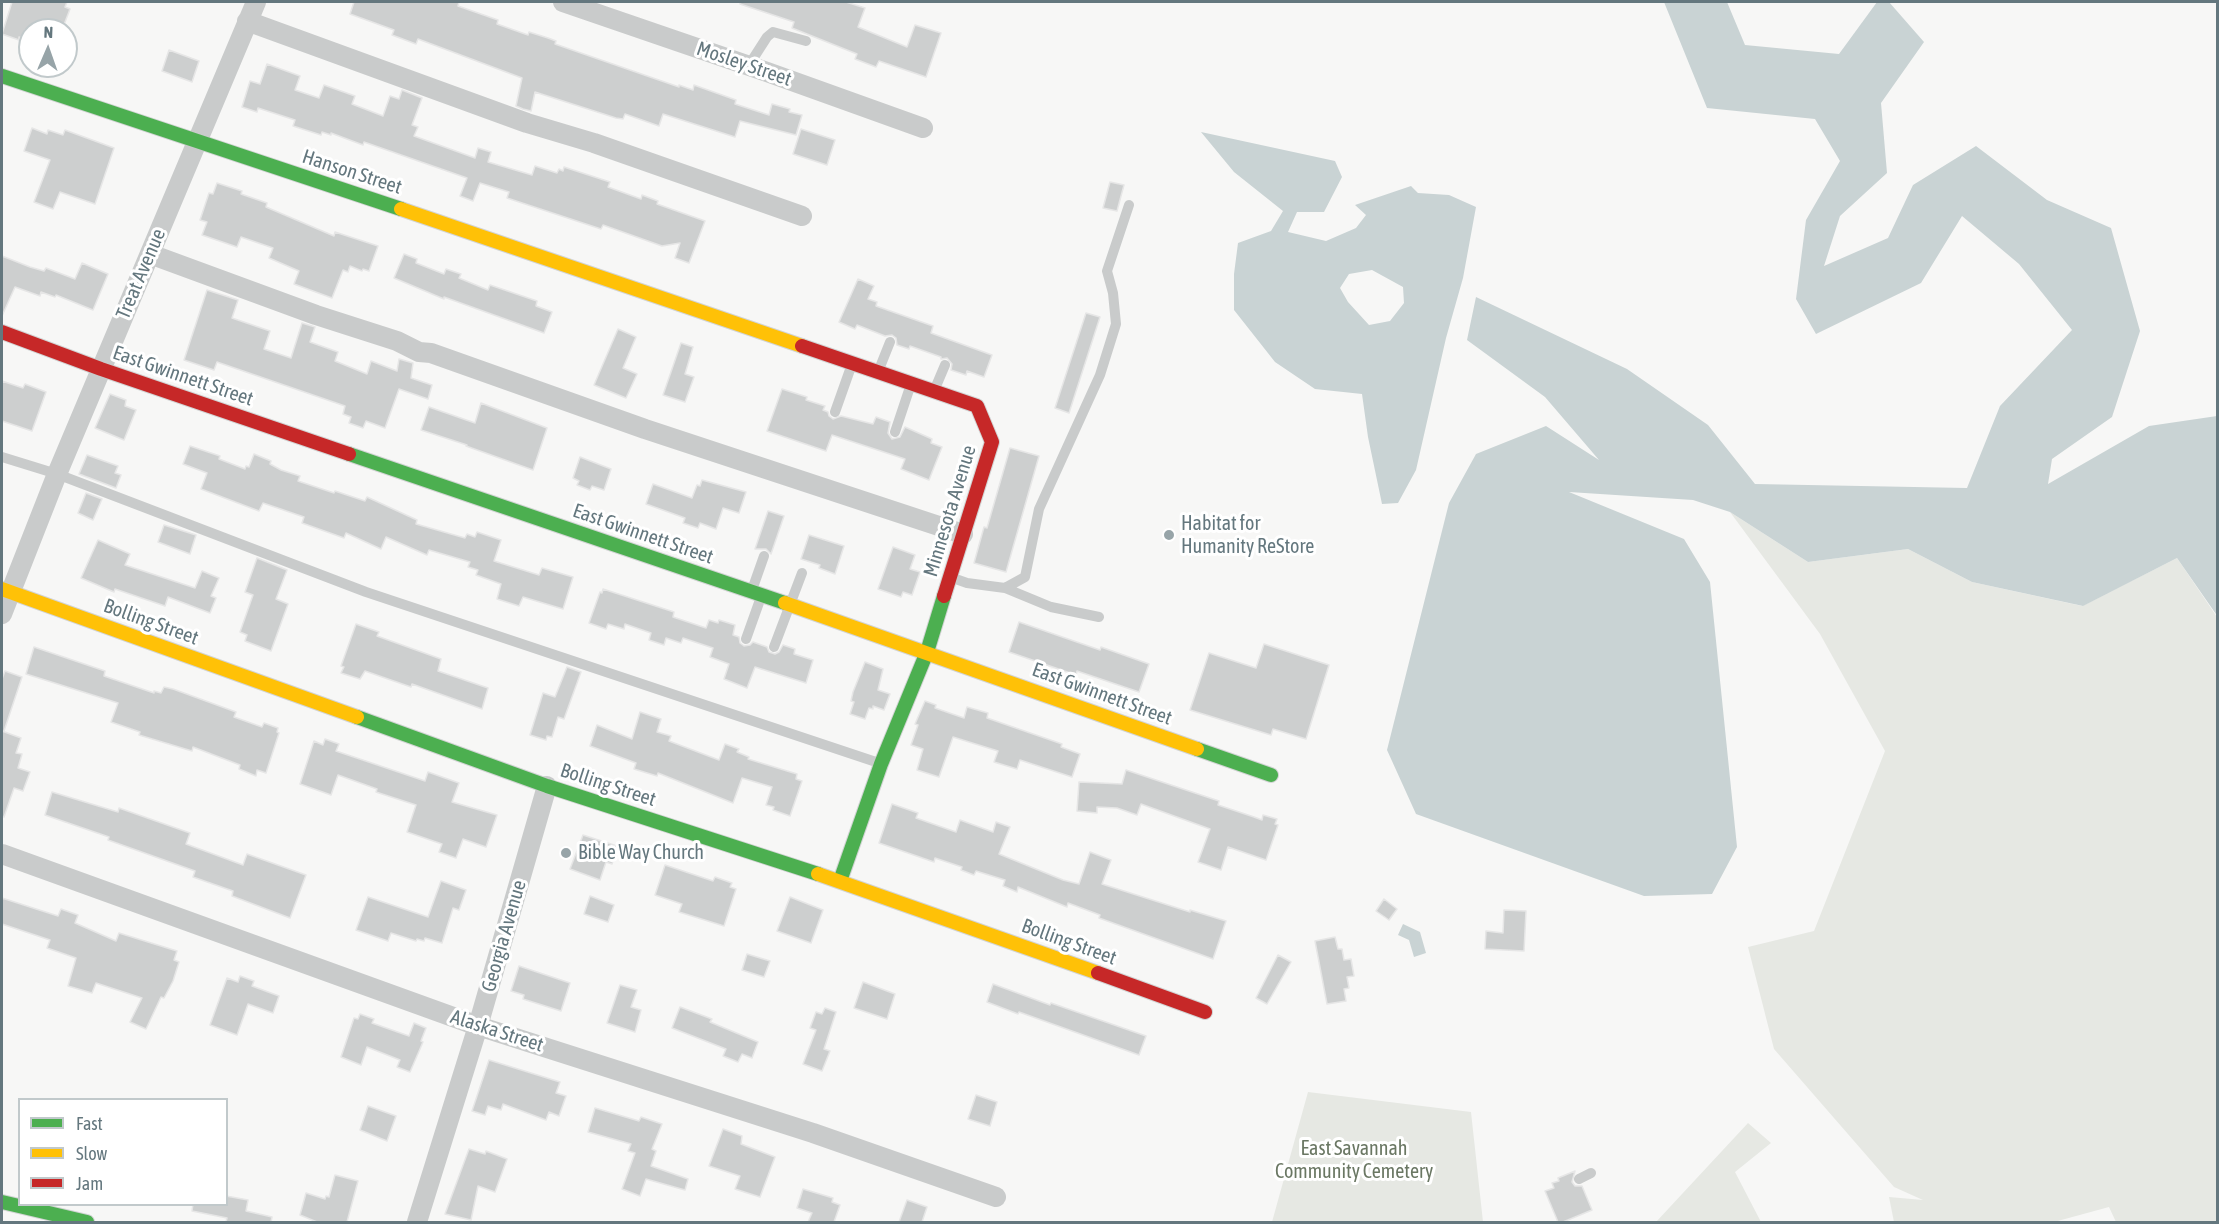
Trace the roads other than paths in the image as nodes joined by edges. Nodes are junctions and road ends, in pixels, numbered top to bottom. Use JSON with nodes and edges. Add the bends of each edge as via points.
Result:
{"nodes":[{"id":1,"x":256,"y":2,"type":"edge"},
{"id":2,"x":563,"y":2,"type":"edge"},
{"id":3,"x":247,"y":21,"type":"junction"},
{"id":4,"x":806,"y":41,"type":"dead end"},
{"id":5,"x":749,"y":65,"type":"junction"},
{"id":6,"x":2,"y":76,"type":"edge"},
{"id":7,"x":923,"y":128,"type":"dead end"},
{"id":8,"x":197,"y":142,"type":"junction"},
{"id":9,"x":1129,"y":205,"type":"dead end"},
{"id":10,"x":802,"y":216,"type":"dead end"},
{"id":11,"x":150,"y":254,"type":"junction"},
{"id":12,"x":689,"y":308,"type":"joint"},
{"id":13,"x":2,"y":332,"type":"edge"},
{"id":14,"x":890,"y":342,"type":"dead end"},
{"id":15,"x":852,"y":364,"type":"junction"},
{"id":16,"x":945,"y":365,"type":"dead end"},
{"id":17,"x":101,"y":369,"type":"junction"},
{"id":18,"x":878,"y":373,"type":"junction"},
{"id":19,"x":911,"y":384,"type":"junction"},
{"id":20,"x":933,"y":392,"type":"junction"},
{"id":21,"x":835,"y":412,"type":"dead end"},
{"id":22,"x":895,"y":432,"type":"dead end"},
{"id":23,"x":2,"y":457,"type":"edge"},
{"id":24,"x":57,"y":474,"type":"junction"},
{"id":25,"x":963,"y":534,"type":"junction"},
{"id":26,"x":764,"y":556,"type":"dead end"},
{"id":27,"x":802,"y":573,"type":"dead end"},
{"id":28,"x":950,"y":577,"type":"junction"},
{"id":29,"x":1005,"y":588,"type":"junction"},
{"id":30,"x":5,"y":590,"type":"edge"},
{"id":31,"x":757,"y":593,"type":"junction"},
{"id":32,"x":788,"y":604,"type":"junction"},
{"id":33,"x":2,"y":614,"type":"edge"},
{"id":34,"x":1099,"y":617,"type":"dead end"},
{"id":35,"x":746,"y":639,"type":"dead end"},
{"id":36,"x":774,"y":647,"type":"dead end"},
{"id":37,"x":927,"y":652,"type":"junction"},
{"id":38,"x":881,"y":764,"type":"junction"},
{"id":39,"x":1271,"y":775,"type":"dead end"},
{"id":40,"x":547,"y":786,"type":"junction"},
{"id":41,"x":2,"y":854,"type":"edge"},
{"id":42,"x":840,"y":881,"type":"junction"},
{"id":43,"x":1205,"y":1012,"type":"dead end"},
{"id":44,"x":478,"y":1026,"type":"junction"},
{"id":45,"x":1591,"y":1173,"type":"dead end"},
{"id":46,"x":1579,"y":1179,"type":"dead end"},
{"id":47,"x":996,"y":1197,"type":"dead end"},
{"id":48,"x":2,"y":1202,"type":"edge"},
{"id":49,"x":18,"y":1206,"type":"edge"},
{"id":50,"x":19,"y":1206,"type":"edge"},
{"id":51,"x":87,"y":1222,"type":"edge"},
{"id":52,"x":417,"y":1222,"type":"edge"}],
"edges":[{"from":1,"to":3,"type":"street","name":"Treat Avenue"},
{"from":2,"to":5,"type":"street","name":"Mosley Street"},
{"from":3,"to":8,"type":"street","name":"Treat Avenue"},
{"from":3,"to":10,"type":"street","via":[[527,123],[594,142]]},
{"from":4,"to":5,"type":"lane","via":[[773,33]]},
{"from":5,"to":7,"type":"street","name":"Mosley Street"},
{"from":6,"to":8,"type":"street","name":"Hanson Street"},
{"from":8,"to":11,"type":"street","name":"Treat Avenue"},
{"from":8,"to":12,"type":"street","name":"Hanson Street"},
{"from":9,"to":29,"type":"lane","via":[[1107,271],[1116,324],[1100,375],[1039,509],[1025,577]]},
{"from":11,"to":17,"type":"street","name":"Treat Avenue"},
{"from":11,"to":25,"type":"street","via":[[316,315],[397,340],[419,352]]},
{"from":12,"to":15,"type":"street","name":"Minnesota Avenue"},
{"from":13,"to":17,"type":"street","name":"East Gwinnett Street"},
{"from":14,"to":18,"type":"lane"},
{"from":15,"to":18,"type":"street","name":"Minnesota Avenue"},
{"from":15,"to":21,"type":"lane"},
{"from":16,"to":20,"type":"lane"},
{"from":17,"to":24,"type":"street","name":"Treat Avenue"},
{"from":17,"to":31,"type":"street","name":"East Gwinnett Street"},
{"from":18,"to":19,"type":"street","name":"Minnesota Avenue"},
{"from":19,"to":20,"type":"street","name":"Minnesota Avenue"},
{"from":19,"to":22,"type":"lane"},
{"from":20,"to":25,"type":"street","name":"Minnesota Avenue","via":[[977,406],[992,442]]},
{"from":23,"to":24,"type":"lane"},
{"from":24,"to":30,"type":"street","name":"Treat Avenue"},
{"from":24,"to":38,"type":"lane","via":[[366,592]]},
{"from":25,"to":28,"type":"street","name":"Minnesota Avenue"},
{"from":26,"to":31,"type":"lane"},
{"from":27,"to":32,"type":"lane"},
{"from":28,"to":29,"type":"lane"},
{"from":28,"to":37,"type":"street","name":"Minnesota Avenue"},
{"from":29,"to":34,"type":"lane","via":[[1051,607]]},
{"from":30,"to":33,"type":"street","name":"Treat Avenue"},
{"from":30,"to":40,"type":"street","name":"Bolling Street"},
{"from":31,"to":32,"type":"street","name":"East Gwinnett Street"},
{"from":31,"to":35,"type":"lane"},
{"from":32,"to":36,"type":"lane"},
{"from":32,"to":37,"type":"street","name":"East Gwinnett Street"},
{"from":37,"to":38,"type":"street","name":"Minnesota Avenue"},
{"from":37,"to":39,"type":"street","name":"East Gwinnett Street"},
{"from":38,"to":42,"type":"street","name":"Minnesota Avenue"},
{"from":40,"to":42,"type":"street","name":"Bolling Street"},
{"from":40,"to":44,"type":"street","name":"Georgia Avenue"},
{"from":41,"to":44,"type":"street","name":"Alaska Street"},
{"from":42,"to":43,"type":"street","name":"Bolling Street"},
{"from":44,"to":47,"type":"street","name":"Alaska Street","via":[[813,1133]]},
{"from":44,"to":52,"type":"street","name":"Georgia Avenue"},
{"from":45,"to":46,"type":"lane"},
{"from":48,"to":49,"type":"street"},
{"from":50,"to":51,"type":"street"}]}
